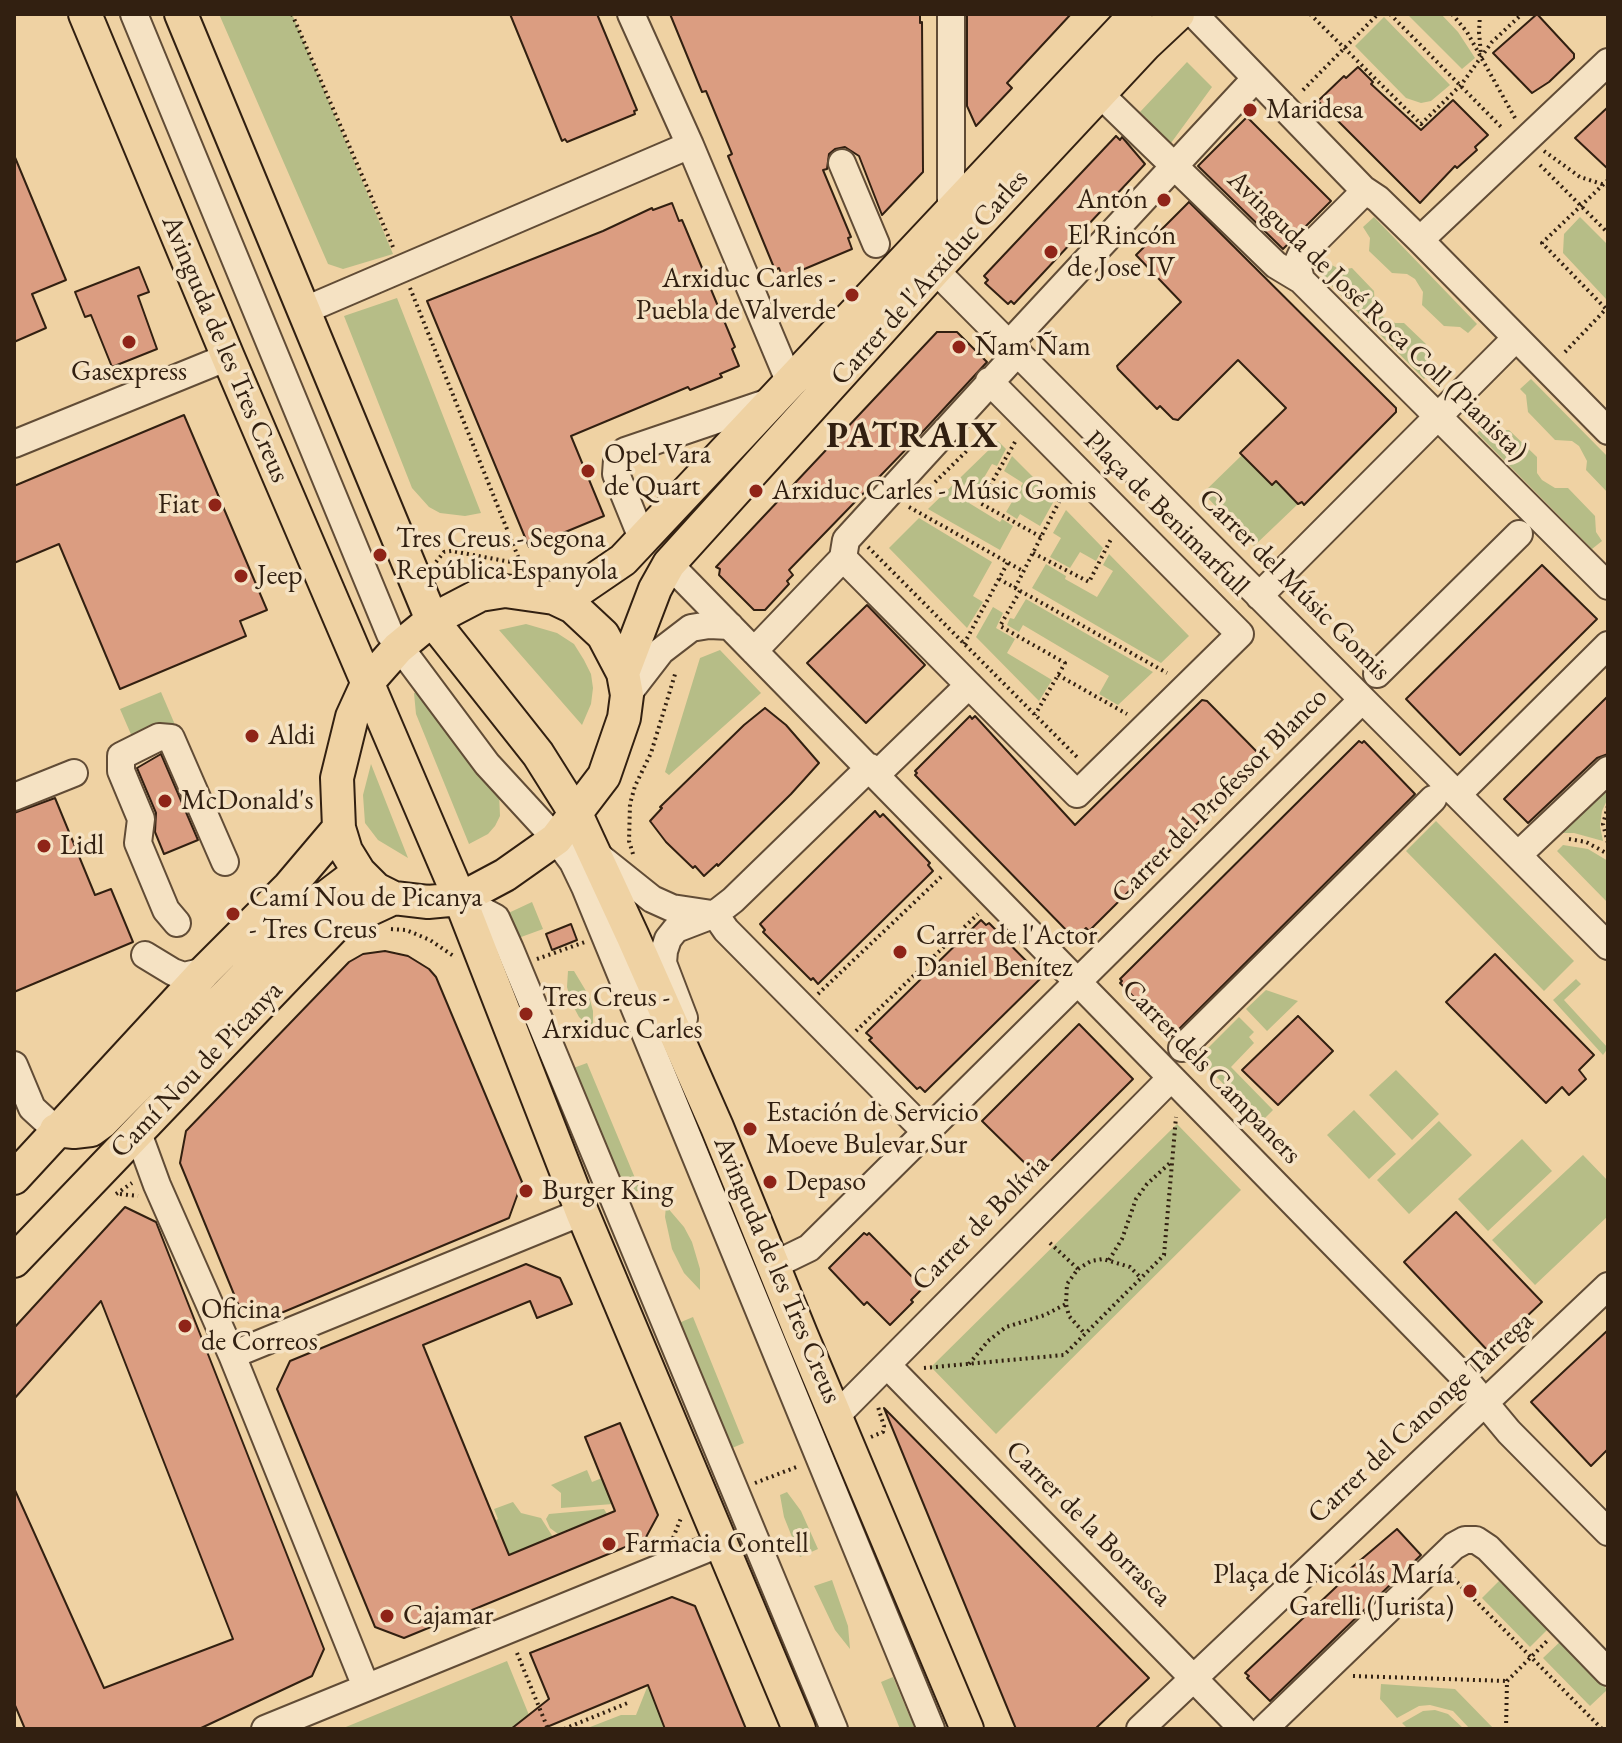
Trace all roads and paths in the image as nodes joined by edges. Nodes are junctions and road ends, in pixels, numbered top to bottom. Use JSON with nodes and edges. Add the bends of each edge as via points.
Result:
{"nodes":[{"id":1,"x":85,"y":14,"type":"edge"},
{"id":2,"x":134,"y":14,"type":"edge"},
{"id":3,"x":181,"y":14,"type":"edge"},
{"id":4,"x":631,"y":14,"type":"edge"},
{"id":5,"x":951,"y":14,"type":"edge"},
{"id":6,"x":1136,"y":14,"type":"edge"},
{"id":7,"x":1178,"y":14,"type":"edge"},
{"id":8,"x":1194,"y":14,"type":"edge"},
{"id":9,"x":1310,"y":14,"type":"edge"},
{"id":10,"x":1378,"y":14,"type":"edge"},
{"id":11,"x":1390,"y":14,"type":"edge"},
{"id":12,"x":1480,"y":14,"type":"edge"},
{"id":13,"x":1522,"y":14,"type":"edge"},
{"id":14,"x":1344,"y":48,"type":"junction"},
{"id":15,"x":1482,"y":58,"type":"junction"},
{"id":16,"x":1608,"y":62,"type":"edge"},
{"id":17,"x":1255,"y":79,"type":"junction"},
{"id":18,"x":1461,"y":85,"type":"junction"},
{"id":19,"x":1303,"y":90,"type":"dead end"},
{"id":20,"x":1100,"y":94,"type":"junction"},
{"id":21,"x":1503,"y":129,"type":"dead end"},
{"id":22,"x":690,"y":145,"type":"junction"},
{"id":23,"x":842,"y":163,"type":"dead end"},
{"id":24,"x":1540,"y":165,"type":"dead end"},
{"id":25,"x":1175,"y":166,"type":"junction"},
{"id":26,"x":1608,"y":180,"type":"edge"},
{"id":27,"x":1365,"y":191,"type":"junction"},
{"id":28,"x":1581,"y":206,"type":"junction"},
{"id":29,"x":951,"y":210,"type":"junction"},
{"id":30,"x":1608,"y":233,"type":"edge"},
{"id":31,"x":1420,"y":240,"type":"junction"},
{"id":32,"x":876,"y":244,"type":"dead end"},
{"id":33,"x":935,"y":270,"type":"junction"},
{"id":34,"x":1301,"y":280,"type":"junction"},
{"id":35,"x":1607,"y":309,"type":"edge"},
{"id":36,"x":303,"y":311,"type":"junction"},
{"id":37,"x":1515,"y":339,"type":"junction"},
{"id":38,"x":1013,"y":348,"type":"junction"},
{"id":39,"x":1565,"y":352,"type":"dead end"},
{"id":40,"x":228,"y":357,"type":"junction"},
{"id":41,"x":989,"y":381,"type":"junction"},
{"id":42,"x":781,"y":392,"type":"junction"},
{"id":43,"x":1439,"y":417,"type":"junction"},
{"id":44,"x":1608,"y":431,"type":"edge"},
{"id":45,"x":1015,"y":442,"type":"junction"},
{"id":46,"x":14,"y":444,"type":"edge"},
{"id":47,"x":1023,"y":450,"type":"dead end"},
{"id":48,"x":1054,"y":482,"type":"dead end"},
{"id":49,"x":1064,"y":492,"type":"junction"},
{"id":50,"x":1074,"y":502,"type":"dead end"},
{"id":51,"x":909,"y":507,"type":"junction"},
{"id":52,"x":899,"y":517,"type":"dead end"},
{"id":53,"x":1102,"y":530,"type":"dead end"},
{"id":54,"x":1519,"y":534,"type":"dead end"},
{"id":55,"x":1041,"y":537,"type":"junction"},
{"id":56,"x":642,"y":538,"type":"junction"},
{"id":57,"x":869,"y":547,"type":"dead end"},
{"id":58,"x":444,"y":552,"type":"dead end"},
{"id":59,"x":1033,"y":553,"type":"junction"},
{"id":60,"x":843,"y":558,"type":"junction"},
{"id":61,"x":1008,"y":562,"type":"junction"},
{"id":62,"x":669,"y":564,"type":"junction"},
{"id":63,"x":1023,"y":571,"type":"junction"},
{"id":64,"x":999,"y":579,"type":"junction"},
{"id":65,"x":1607,"y":582,"type":"edge"},
{"id":66,"x":548,"y":583,"type":"junction"},
{"id":67,"x":1017,"y":589,"type":"junction"},
{"id":68,"x":1259,"y":596,"type":"junction"},
{"id":69,"x":432,"y":620,"type":"junction"},
{"id":70,"x":730,"y":626,"type":"junction"},
{"id":71,"x":964,"y":644,"type":"junction"},
{"id":72,"x":1608,"y":645,"type":"edge"},
{"id":73,"x":398,"y":648,"type":"junction"},
{"id":74,"x":754,"y":651,"type":"junction"},
{"id":75,"x":678,"y":665,"type":"dead end"},
{"id":76,"x":1377,"y":674,"type":"dead end"},
{"id":77,"x":1058,"y":675,"type":"junction"},
{"id":78,"x":368,"y":682,"type":"junction"},
{"id":79,"x":625,"y":684,"type":"junction"},
{"id":80,"x":969,"y":685,"type":"junction"},
{"id":81,"x":1159,"y":685,"type":"dead end"},
{"id":82,"x":1362,"y":700,"type":"junction"},
{"id":83,"x":1035,"y":715,"type":"junction"},
{"id":84,"x":1119,"y":724,"type":"dead end"},
{"id":85,"x":1091,"y":752,"type":"dead end"},
{"id":86,"x":873,"y":770,"type":"junction"},
{"id":87,"x":1608,"y":770,"type":"edge"},
{"id":88,"x":74,"y":773,"type":"dead end"},
{"id":89,"x":14,"y":797,"type":"edge"},
{"id":90,"x":1446,"y":797,"type":"junction"},
{"id":91,"x":1608,"y":806,"type":"edge"},
{"id":92,"x":339,"y":828,"type":"junction"},
{"id":93,"x":567,"y":828,"type":"junction"},
{"id":94,"x":1608,"y":843,"type":"edge"},
{"id":95,"x":1526,"y":846,"type":"junction"},
{"id":96,"x":591,"y":850,"type":"junction"},
{"id":97,"x":1608,"y":854,"type":"edge"},
{"id":98,"x":633,"y":856,"type":"dead end"},
{"id":99,"x":225,"y":862,"type":"dead end"},
{"id":100,"x":359,"y":872,"type":"junction"},
{"id":101,"x":941,"y":877,"type":"dead end"},
{"id":102,"x":394,"y":898,"type":"junction"},
{"id":103,"x":460,"y":899,"type":"junction"},
{"id":104,"x":715,"y":914,"type":"junction"},
{"id":105,"x":978,"y":914,"type":"dead end"},
{"id":106,"x":177,"y":923,"type":"dead end"},
{"id":107,"x":382,"y":928,"type":"dead end"},
{"id":108,"x":593,"y":939,"type":"dead end"},
{"id":109,"x":1608,"y":946,"type":"edge"},
{"id":110,"x":145,"y":955,"type":"dead end"},
{"id":111,"x":454,"y":957,"type":"dead end"},
{"id":112,"x":536,"y":960,"type":"dead end"},
{"id":113,"x":205,"y":971,"type":"junction"},
{"id":114,"x":1079,"y":982,"type":"junction"},
{"id":115,"x":817,"y":996,"type":"dead end"},
{"id":116,"x":854,"y":1033,"type":"dead end"},
{"id":117,"x":680,"y":1042,"type":"junction"},
{"id":118,"x":1182,"y":1048,"type":"dead end"},
{"id":119,"x":14,"y":1065,"type":"edge"},
{"id":120,"x":1171,"y":1078,"type":"junction"},
{"id":121,"x":1176,"y":1117,"type":"dead end"},
{"id":122,"x":56,"y":1130,"type":"junction"},
{"id":123,"x":925,"y":1131,"type":"junction"},
{"id":124,"x":138,"y":1133,"type":"junction"},
{"id":125,"x":1173,"y":1161,"type":"junction"},
{"id":126,"x":21,"y":1170,"type":"edge"},
{"id":127,"x":14,"y":1191,"type":"edge"},
{"id":128,"x":582,"y":1212,"type":"junction"},
{"id":129,"x":1050,"y":1243,"type":"dead end"},
{"id":130,"x":1109,"y":1260,"type":"junction"},
{"id":131,"x":14,"y":1261,"type":"edge"},
{"id":132,"x":774,"y":1265,"type":"junction"},
{"id":133,"x":1078,"y":1269,"type":"junction"},
{"id":134,"x":1141,"y":1278,"type":"junction"},
{"id":135,"x":1608,"y":1286,"type":"edge"},
{"id":136,"x":1066,"y":1304,"type":"junction"},
{"id":137,"x":1085,"y":1335,"type":"junction"},
{"id":138,"x":232,"y":1355,"type":"junction"},
{"id":139,"x":969,"y":1364,"type":"junction"},
{"id":140,"x":887,"y":1365,"type":"junction"},
{"id":141,"x":924,"y":1368,"type":"dead end"},
{"id":142,"x":1484,"y":1402,"type":"junction"},
{"id":143,"x":837,"y":1415,"type":"junction"},
{"id":144,"x":1608,"y":1532,"type":"edge"},
{"id":145,"x":721,"y":1543,"type":"junction"},
{"id":146,"x":1437,"y":1562,"type":"junction"},
{"id":147,"x":1563,"y":1626,"type":"junction"},
{"id":148,"x":517,"y":1653,"type":"dead end"},
{"id":149,"x":1531,"y":1657,"type":"junction"},
{"id":150,"x":1608,"y":1672,"type":"edge"},
{"id":151,"x":1320,"y":1675,"type":"junction"},
{"id":152,"x":1194,"y":1678,"type":"junction"},
{"id":153,"x":1507,"y":1681,"type":"junction"},
{"id":154,"x":366,"y":1687,"type":"junction"},
{"id":155,"x":630,"y":1702,"type":"dead end"},
{"id":156,"x":265,"y":1729,"type":"edge"},
{"id":157,"x":548,"y":1729,"type":"edge"},
{"id":158,"x":564,"y":1729,"type":"edge"},
{"id":159,"x":799,"y":1729,"type":"edge"},
{"id":160,"x":834,"y":1729,"type":"edge"},
{"id":161,"x":931,"y":1729,"type":"edge"},
{"id":162,"x":967,"y":1729,"type":"edge"},
{"id":163,"x":1140,"y":1729,"type":"edge"},
{"id":164,"x":1243,"y":1729,"type":"edge"},
{"id":165,"x":1264,"y":1729,"type":"edge"},
{"id":166,"x":1506,"y":1729,"type":"edge"},
{"id":167,"x":1602,"y":1729,"type":"edge"}],
"edges":[{"from":1,"to":40,"type":"main road","name":"Avinguda de les Tres Creus"},
{"from":2,"to":73,"type":"street","name":"Avinguda de les Tres Creus"},
{"from":3,"to":36,"type":"main road","name":"Avinguda de les Tres Creus"},
{"from":4,"to":22,"type":"street"},
{"from":5,"to":29,"type":"street"},
{"from":6,"to":29,"type":"main road","name":"Carrer de l'Arxiduc Carles"},
{"from":7,"to":20,"type":"main road","name":"Carrer de l'Arxiduc Carles"},
{"from":8,"to":17,"type":"street"},
{"from":9,"to":14,"type":"path"},
{"from":10,"to":14,"type":"path"},
{"from":11,"to":18,"type":"path"},
{"from":12,"to":15,"type":"path"},
{"from":13,"to":15,"type":"path"},
{"from":14,"to":18,"type":"path","via":[[1421,124]]},
{"from":14,"to":19,"type":"path"},
{"from":15,"to":18,"type":"path"},
{"from":16,"to":31,"type":"street"},
{"from":17,"to":25,"type":"street"},
{"from":17,"to":27,"type":"street"},
{"from":18,"to":21,"type":"path"},
{"from":20,"to":25,"type":"street","name":"Avinguda de José Roca Coll (Pianista)"},
{"from":20,"to":33,"type":"main road","name":"Carrer de l'Arxiduc Carles"},
{"from":22,"to":36,"type":"street"},
{"from":22,"to":42,"type":"street"},
{"from":23,"to":32,"type":"street"},
{"from":24,"to":28,"type":"path"},
{"from":25,"to":34,"type":"street","name":"Avinguda de José Roca Coll (Pianista)","via":[[1276,265]]},
{"from":25,"to":38,"type":"street"},
{"from":26,"to":28,"type":"path"},
{"from":27,"to":31,"type":"street"},
{"from":27,"to":34,"type":"street","via":[[1301,255]]},
{"from":28,"to":30,"type":"path"},
{"from":28,"to":35,"type":"path","via":[[1542,243]]},
{"from":29,"to":42,"type":"main road","name":"Carrer de l'Arxiduc Carles"},
{"from":31,"to":37,"type":"street"},
{"from":33,"to":38,"type":"street","name":"Carrer del Músic Gomis"},
{"from":33,"to":62,"type":"main road","name":"Carrer de l'Arxiduc Carles"},
{"from":34,"to":43,"type":"street","name":"Avinguda de José Roca Coll (Pianista)"},
{"from":35,"to":39,"type":"path"},
{"from":36,"to":69,"type":"main road","name":"Avinguda de les Tres Creus"},
{"from":37,"to":43,"type":"street","name":"Plaça de Benimarfull"},
{"from":37,"to":44,"type":"street"},
{"from":38,"to":41,"type":"street"},
{"from":38,"to":68,"type":"street","name":"Carrer del Músic Gomis"},
{"from":40,"to":46,"type":"street"},
{"from":40,"to":78,"type":"main road","name":"Avinguda de les Tres Creus"},
{"from":41,"to":60,"type":"street","via":[[846,540]]},
{"from":41,"to":80,"type":"street","name":"Plaça de Benimarfull","via":[[1240,634],[1077,794]]},
{"from":42,"to":56,"type":"main road","name":"Carrer de l'Arxiduc Carles"},
{"from":42,"to":56,"type":"street","name":"Carrer de l'Arxiduc Carles","via":[[625,451],[617,460],[616,474]]},
{"from":43,"to":65,"type":"street","name":"Avinguda de José Roca Coll (Pianista)"},
{"from":43,"to":68,"type":"street","name":"Plaça de Benimarfull"},
{"from":45,"to":47,"type":"path"},
{"from":45,"to":51,"type":"path","via":[[996,422]]},
{"from":45,"to":55,"type":"path","via":[[980,503]]},
{"from":48,"to":49,"type":"path"},
{"from":49,"to":50,"type":"path"},
{"from":49,"to":55,"type":"path"},
{"from":51,"to":52,"type":"path"},
{"from":51,"to":61,"type":"path"},
{"from":53,"to":59,"type":"path","via":[[1111,539],[1089,582]]},
{"from":54,"to":76,"type":"street"},
{"from":55,"to":59,"type":"path"},
{"from":56,"to":66,"type":"main road","name":"Carrer de l'Arxiduc Carles","via":[[623,560],[582,588]]},
{"from":57,"to":71,"type":"path"},
{"from":58,"to":66,"type":"path","via":[[457,551]]},
{"from":59,"to":63,"type":"path"},
{"from":60,"to":74,"type":"street"},
{"from":60,"to":80,"type":"street","name":"Plaça de Benimarfull"},
{"from":61,"to":63,"type":"path"},
{"from":61,"to":64,"type":"path"},
{"from":62,"to":70,"type":"street","name":"Carrer dels Campaners"},
{"from":62,"to":79,"type":"main road","name":"Carrer de l'Arxiduc Carles","via":[[655,589]]},
{"from":63,"to":67,"type":"path"},
{"from":64,"to":67,"type":"path"},
{"from":64,"to":71,"type":"path"},
{"from":66,"to":69,"type":"main road","via":[[480,595]]},
{"from":66,"to":79,"type":"main road","via":[[603,635]]},
{"from":67,"to":77,"type":"path","via":[[1000,626],[1065,663]]},
{"from":67,"to":81,"type":"path","via":[[1169,675]]},
{"from":68,"to":82,"type":"street","name":"Carrer del Músic Gomis"},
{"from":69,"to":73,"type":"main road"},
{"from":69,"to":93,"type":"main road","name":"Avinguda de les Tres Creus","via":[[538,754]]},
{"from":70,"to":74,"type":"street","name":"Carrer dels Campaners"},
{"from":70,"to":79,"type":"street","via":[[691,628]]},
{"from":71,"to":83,"type":"path"},
{"from":72,"to":90,"type":"street"},
{"from":73,"to":78,"type":"main road"},
{"from":73,"to":93,"type":"street","name":"Avinguda de les Tres Creus","via":[[487,764]]},
{"from":74,"to":86,"type":"street","name":"Carrer dels Campaners"},
{"from":75,"to":98,"type":"path","via":[[630,804]]},
{"from":77,"to":83,"type":"path"},
{"from":77,"to":84,"type":"path","via":[[1129,715]]},
{"from":78,"to":92,"type":"main road","via":[[352,717],[337,778]]},
{"from":78,"to":103,"type":"main road","name":"Avinguda de les Tres Creus"},
{"from":79,"to":93,"type":"main road","via":[[624,718],[604,776]]},
{"from":80,"to":86,"type":"street"},
{"from":82,"to":90,"type":"street","name":"Carrer del Músic Gomis"},
{"from":82,"to":114,"type":"street","name":"Carrer del Professor Blanco"},
{"from":83,"to":85,"type":"path","via":[[1081,761]]},
{"from":86,"to":104,"type":"street"},
{"from":86,"to":114,"type":"street","name":"Carrer dels Campaners"},
{"from":87,"to":95,"type":"street"},
{"from":88,"to":89,"type":"street"},
{"from":90,"to":95,"type":"street","name":"Carrer del Músic Gomis"},
{"from":90,"to":118,"type":"street"},
{"from":91,"to":94,"type":"path","via":[[1603,824]]},
{"from":92,"to":100,"type":"main road"},
{"from":92,"to":113,"type":"main road"},
{"from":93,"to":96,"type":"main road","name":"Avinguda de les Tres Creus"},
{"from":93,"to":103,"type":"main road","via":[[505,875]]},
{"from":93,"to":161,"type":"street","name":"Avinguda de les Tres Creus","via":[[573,862]]},
{"from":95,"to":97,"type":"path","via":[[1586,842]]},
{"from":95,"to":109,"type":"street","name":"Carrer del Músic Gomis"},
{"from":96,"to":104,"type":"street","via":[[652,899],[672,908]]},
{"from":96,"to":117,"type":"main road","name":"Avinguda de les Tres Creus"},
{"from":99,"to":106,"type":"street","via":[[171,738],[159,737],[121,756],[121,771],[141,819],[138,843],[166,910]]},
{"from":100,"to":102,"type":"main road"},
{"from":100,"to":122,"type":"main road","via":[[313,907],[102,1122],[82,1131]]},
{"from":101,"to":115,"type":"path"},
{"from":102,"to":103,"type":"main road"},
{"from":102,"to":124,"type":"main road","name":"Camí Nou de Picanya","via":[[336,925]]},
{"from":103,"to":128,"type":"main road","name":"Avinguda de les Tres Creus"},
{"from":103,"to":160,"type":"street","via":[[496,918],[510,949]]},
{"from":104,"to":117,"type":"street","via":[[676,929],[664,951],[663,963],[684,1017]]},
{"from":104,"to":123,"type":"street"},
{"from":105,"to":116,"type":"path"},
{"from":107,"to":111,"type":"path","via":[[417,934]]},
{"from":108,"to":112,"type":"path"},
{"from":110,"to":113,"type":"street","via":[[184,976]]},
{"from":113,"to":122,"type":"main road"},
{"from":114,"to":120,"type":"street","name":"Carrer dels Campaners"},
{"from":114,"to":123,"type":"street","name":"Carrer del Professor Blanco"},
{"from":117,"to":132,"type":"main road","name":"Avinguda de les Tres Creus"},
{"from":119,"to":122,"type":"street","via":[[32,1108]]},
{"from":120,"to":140,"type":"street","name":"Carrer de Bolívia"},
{"from":120,"to":142,"type":"street","name":"Carrer dels Campaners"},
{"from":121,"to":125,"type":"path"},
{"from":122,"to":126,"type":"main road"},
{"from":123,"to":132,"type":"street","name":"Carrer del Professor Blanco","via":[[809,1248]]},
{"from":124,"to":131,"type":"main road","name":"Camí Nou de Picanya"},
{"from":124,"to":138,"type":"street"},
{"from":125,"to":130,"type":"path","via":[[1136,1199]]},
{"from":125,"to":134,"type":"path","via":[[1164,1255]]},
{"from":126,"to":127,"type":"main road"},
{"from":128,"to":138,"type":"street"},
{"from":128,"to":145,"type":"main road","name":"Avinguda de les Tres Creus"},
{"from":129,"to":133,"type":"path"},
{"from":130,"to":133,"type":"path","via":[[1091,1261]]},
{"from":130,"to":134,"type":"path","via":[[1130,1267]]},
{"from":132,"to":143,"type":"main road","name":"Avinguda de les Tres Creus"},
{"from":133,"to":136,"type":"path","via":[[1067,1284]]},
{"from":134,"to":137,"type":"path"},
{"from":135,"to":142,"type":"street","name":"Carrer del Canonge Tàrrega"},
{"from":136,"to":137,"type":"path","via":[[1074,1325]]},
{"from":136,"to":139,"type":"path","via":[[1006,1327]]},
{"from":137,"to":139,"type":"path","via":[[1064,1355]]},
{"from":138,"to":154,"type":"street"},
{"from":139,"to":141,"type":"path"},
{"from":140,"to":143,"type":"street","name":"Carrer de Bolívia"},
{"from":140,"to":152,"type":"street","name":"Carrer de la Borrasca"},
{"from":142,"to":144,"type":"street","name":"Carrer dels Campaners"},
{"from":142,"to":152,"type":"street","name":"Carrer del Canonge Tàrrega"},
{"from":143,"to":162,"type":"main road","name":"Avinguda de les Tres Creus"},
{"from":145,"to":154,"type":"street"},
{"from":145,"to":159,"type":"main road","name":"Avinguda de les Tres Creus"},
{"from":146,"to":147,"type":"street","via":[[1454,1546],[1476,1540]]},
{"from":146,"to":149,"type":"path"},
{"from":146,"to":151,"type":"street"},
{"from":147,"to":149,"type":"path"},
{"from":147,"to":150,"type":"street"},
{"from":148,"to":157,"type":"path"},
{"from":149,"to":153,"type":"path"},
{"from":149,"to":167,"type":"path"},
{"from":151,"to":153,"type":"path"},
{"from":151,"to":165,"type":"street"},
{"from":152,"to":163,"type":"street","name":"Carrer del Canonge Tàrrega"},
{"from":152,"to":164,"type":"street","name":"Carrer de la Borrasca"},
{"from":153,"to":166,"type":"path"},
{"from":154,"to":156,"type":"street"},
{"from":155,"to":158,"type":"path"}]}
